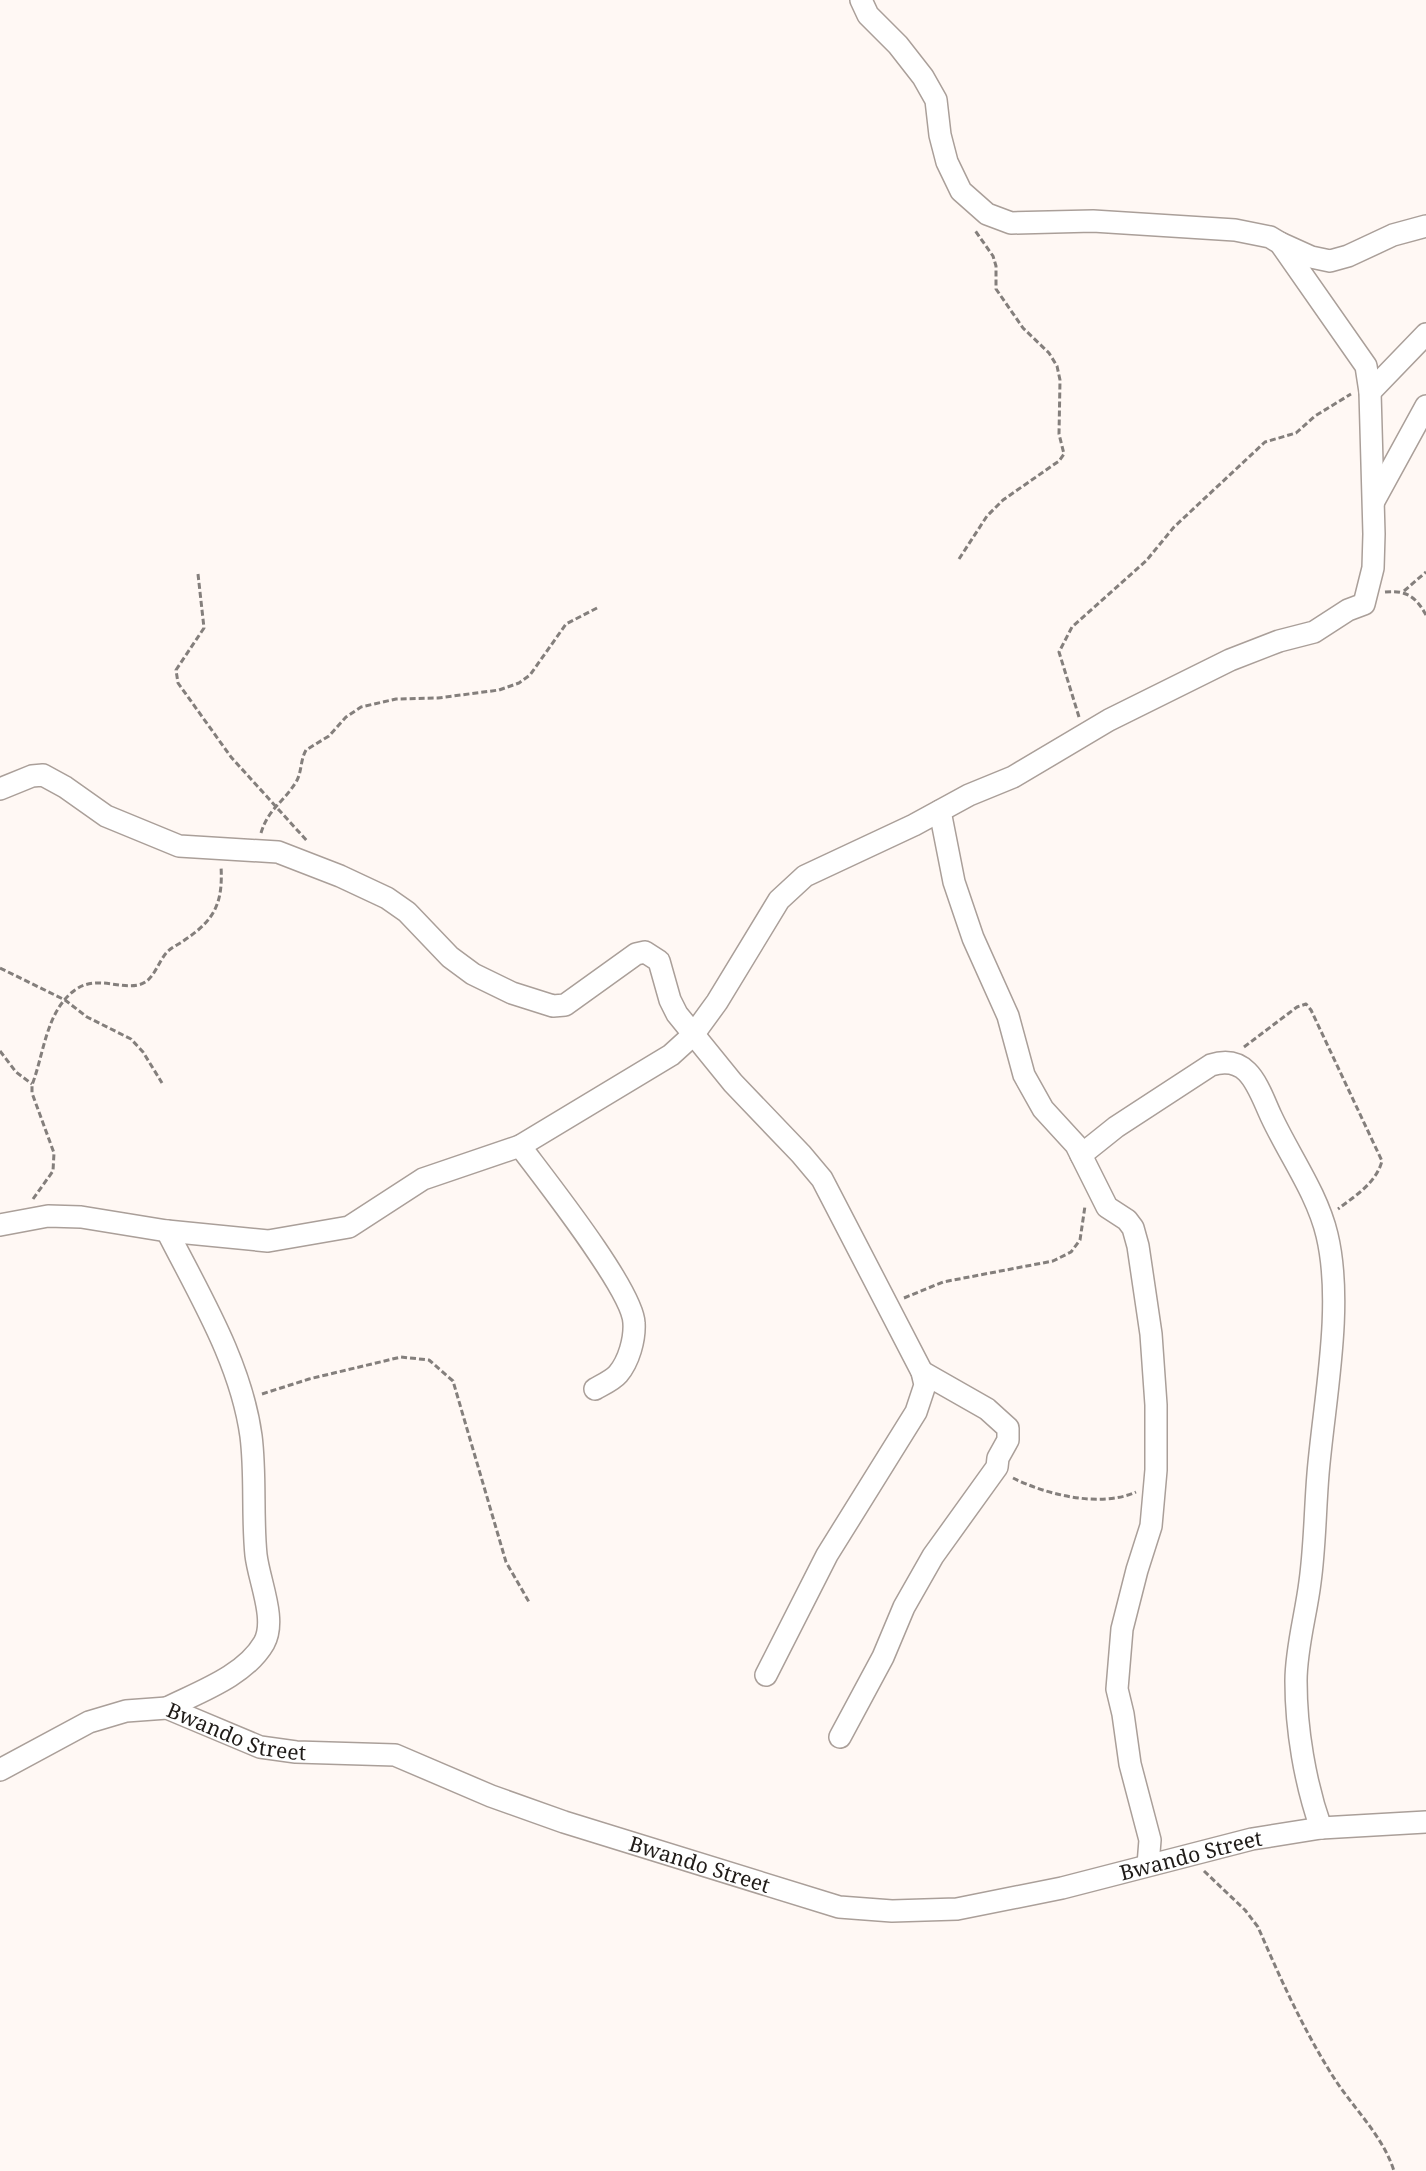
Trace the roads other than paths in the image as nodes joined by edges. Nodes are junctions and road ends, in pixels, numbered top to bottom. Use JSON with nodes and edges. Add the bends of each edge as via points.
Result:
{"nodes":[{"id":1,"x":861,"y":0,"type":"edge"},
{"id":2,"x":1426,"y":226,"type":"edge"},
{"id":3,"x":1281,"y":243,"type":"junction"},
{"id":4,"x":1426,"y":334,"type":"edge"},
{"id":5,"x":1369,"y":388,"type":"junction"},
{"id":6,"x":1426,"y":406,"type":"edge"},
{"id":7,"x":1374,"y":501,"type":"junction"},
{"id":8,"x":0,"y":789,"type":"edge"},
{"id":9,"x":940,"y":812,"type":"junction"},
{"id":10,"x":693,"y":1035,"type":"junction"},
{"id":11,"x":519,"y":1146,"type":"junction"},
{"id":12,"x":1081,"y":1155,"type":"junction"},
{"id":13,"x":9,"y":1222,"type":"edge"},
{"id":14,"x":167,"y":1231,"type":"junction"},
{"id":15,"x":922,"y":1372,"type":"junction"},
{"id":16,"x":595,"y":1389,"type":"dead end"},
{"id":17,"x":766,"y":1675,"type":"dead end"},
{"id":18,"x":167,"y":1708,"type":"junction"},
{"id":19,"x":840,"y":1737,"type":"dead end"},
{"id":20,"x":0,"y":1770,"type":"edge"},
{"id":21,"x":1426,"y":1822,"type":"edge"},
{"id":22,"x":1321,"y":1828,"type":"junction"},
{"id":23,"x":1148,"y":1865,"type":"junction"}],
"edges":[{"from":1,"to":3,"type":"street","via":[[868,15],[923,77],[936,100],[947,162],[961,191],[987,214],[1011,223],[1093,221],[1235,230]]},
{"from":2,"to":3,"type":"street","via":[[1329,261]]},
{"from":3,"to":5,"type":"street","via":[[1356,347],[1366,366]]},
{"from":4,"to":5,"type":"street"},
{"from":5,"to":7,"type":"street"},
{"from":6,"to":7,"type":"street"},
{"from":7,"to":9,"type":"street","via":[[1373,568],[1364,604],[1314,632],[1230,660]]},
{"from":8,"to":10,"type":"street","via":[[43,775],[115,820],[179,846],[279,852],[387,898],[472,974],[552,1006],[565,1005],[636,954],[652,954],[659,961],[677,1014]]},
{"from":9,"to":10,"type":"street","via":[[805,876],[779,900]]},
{"from":9,"to":12,"type":"street","via":[[954,882],[973,938],[1008,1016],[1024,1075],[1043,1109]]},
{"from":10,"to":11,"type":"street","via":[[662,1061]]},
{"from":10,"to":15,"type":"street","via":[[822,1179]]},
{"from":11,"to":14,"type":"street","via":[[423,1179],[349,1227],[323,1234],[268,1241]]},
{"from":11,"to":16,"type":"street","via":[[606,1265],[634,1320],[632,1346],[617,1375]]},
{"from":12,"to":22,"type":"street","via":[[1181,1084],[1226,1060],[1245,1069],[1256,1083],[1327,1234],[1333,1292],[1330,1358],[1314,1555],[1296,1679],[1306,1771]]},
{"from":12,"to":23,"type":"street","via":[[1107,1207],[1133,1228],[1152,1346],[1156,1405],[1151,1526],[1122,1629],[1117,1689],[1130,1764],[1150,1840]]},
{"from":13,"to":14,"type":"street","via":[[48,1216],[81,1217]]},
{"from":14,"to":18,"type":"street","via":[[238,1378],[251,1436],[256,1555],[270,1629],[253,1659],[230,1676]]},
{"from":15,"to":17,"type":"street","via":[[925,1385],[916,1412],[827,1555]]},
{"from":15,"to":19,"type":"street","via":[[987,1408],[1008,1428],[1008,1440],[997,1467],[933,1556],[904,1607],[883,1657]]},
{"from":18,"to":20,"type":"street","name":"Bwando Street","via":[[126,1711],[89,1722]]},
{"from":18,"to":23,"type":"street","name":"Bwando Street","via":[[260,1747],[395,1755],[564,1822],[839,1907],[957,1910]]},
{"from":21,"to":22,"type":"street","name":"Bwando Street"},
{"from":22,"to":23,"type":"street","name":"Bwando Street","via":[[1252,1839]]}]}
